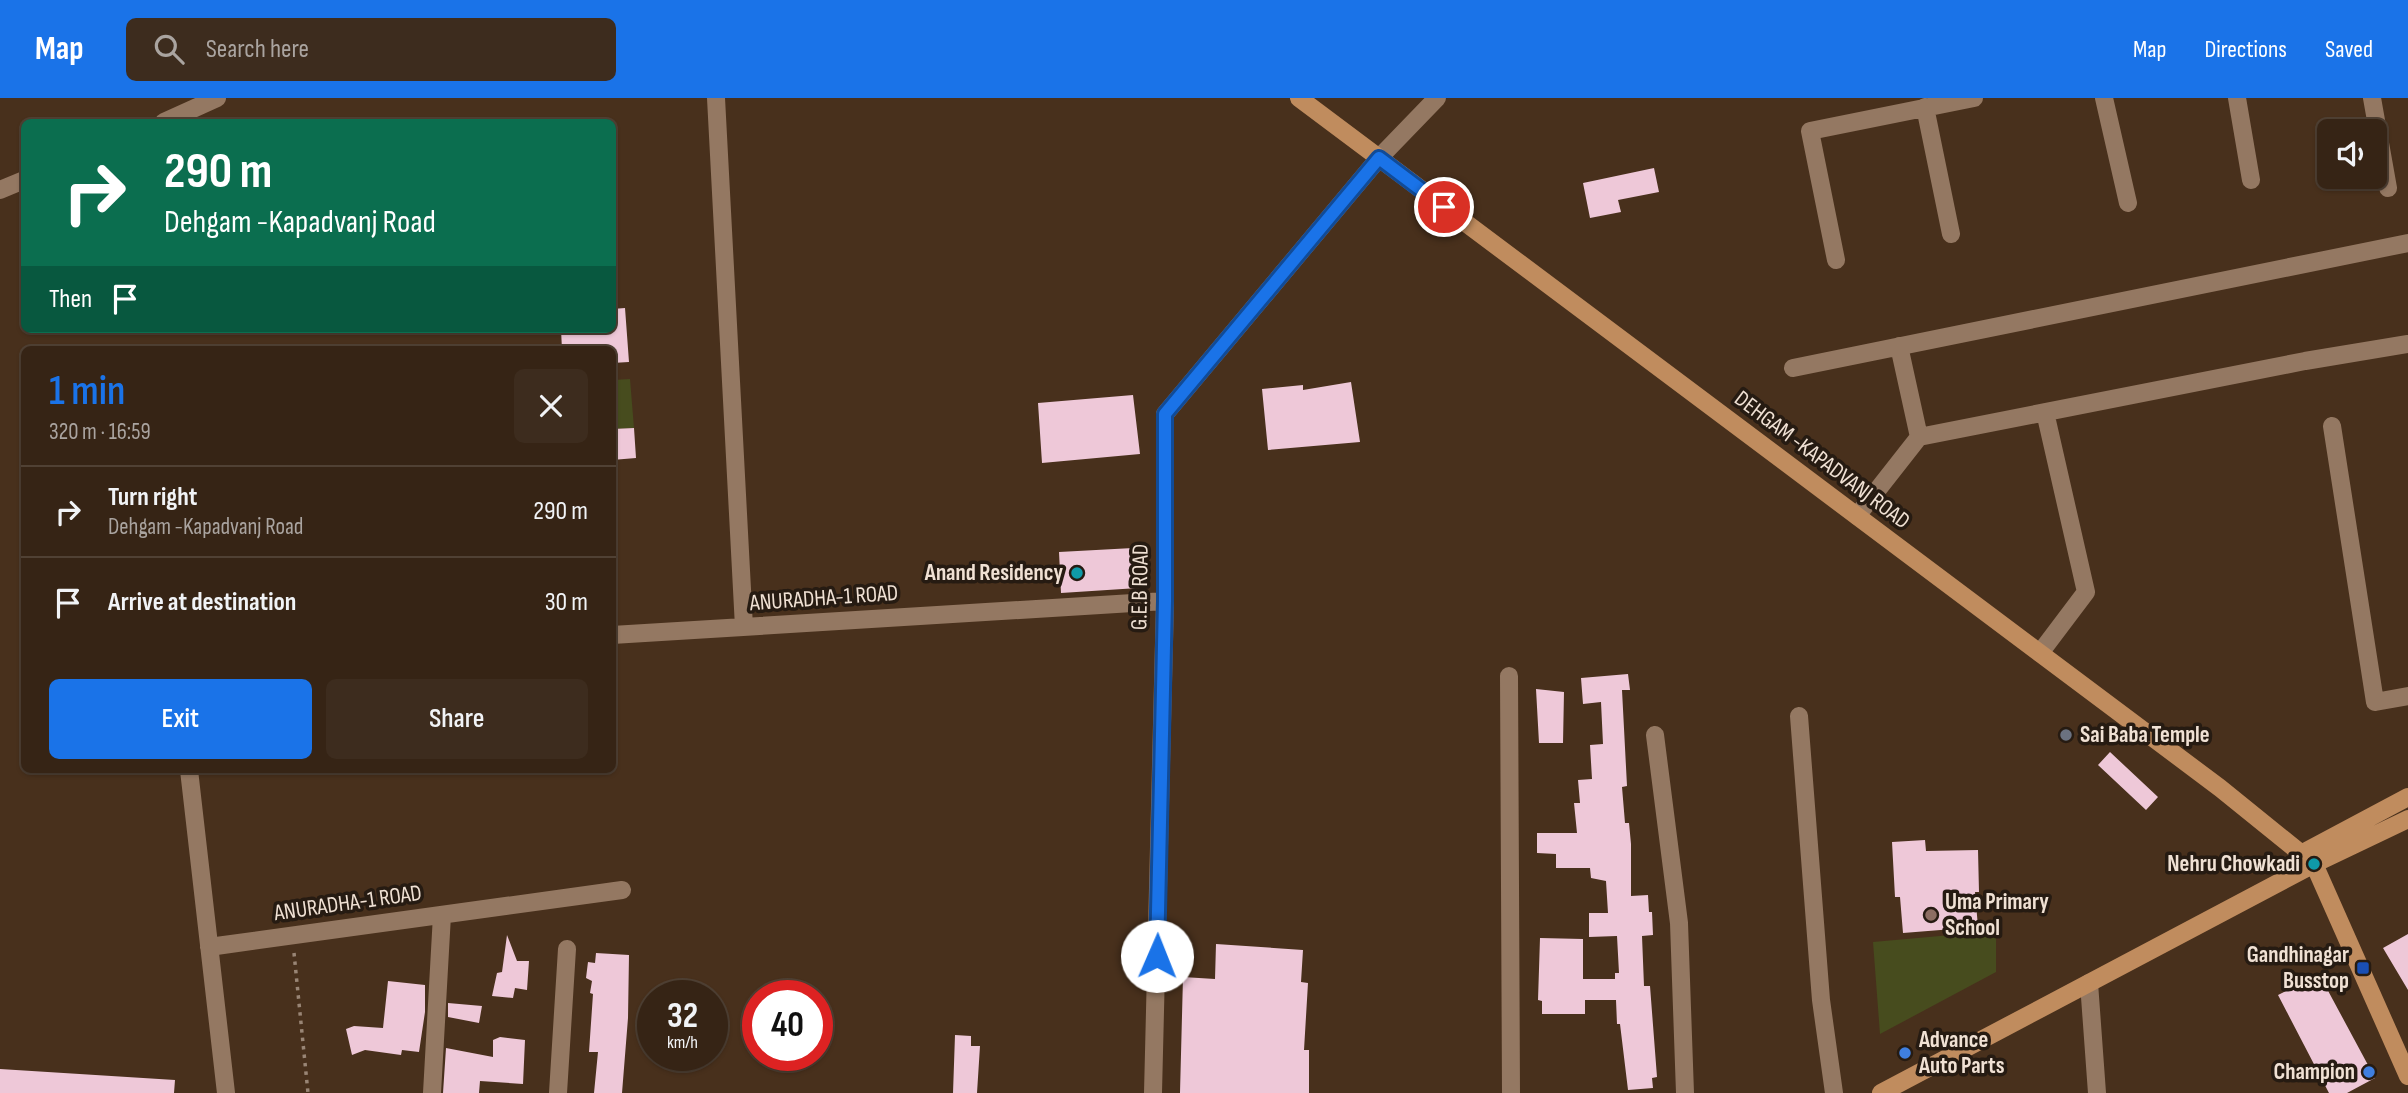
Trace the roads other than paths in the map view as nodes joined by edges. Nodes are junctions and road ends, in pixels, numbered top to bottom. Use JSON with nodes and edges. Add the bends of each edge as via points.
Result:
{"nodes":[{"id":1,"x":217,"y":98,"type":"edge"},
{"id":2,"x":716,"y":98,"type":"edge"},
{"id":3,"x":1299,"y":98,"type":"edge"},
{"id":4,"x":1437,"y":98,"type":"edge"},
{"id":5,"x":1974,"y":98,"type":"edge"},
{"id":6,"x":2105,"y":98,"type":"edge"},
{"id":7,"x":2237,"y":98,"type":"edge"},
{"id":8,"x":2372,"y":98,"type":"edge"},
{"id":9,"x":1926,"y":107,"type":"junction"},
{"id":10,"x":171,"y":119,"type":"edge"},
{"id":11,"x":1379,"y":158,"type":"junction"},
{"id":12,"x":2251,"y":180,"type":"dead end"},
{"id":13,"x":21,"y":181,"type":"edge"},
{"id":14,"x":2388,"y":188,"type":"dead end"},
{"id":15,"x":0,"y":190,"type":"edge"},
{"id":16,"x":2128,"y":203,"type":"dead end"},
{"id":17,"x":1951,"y":234,"type":"dead end"},
{"id":18,"x":2408,"y":243,"type":"edge"},
{"id":19,"x":1836,"y":260,"type":"dead end"},
{"id":20,"x":2408,"y":344,"type":"edge"},
{"id":21,"x":1899,"y":346,"type":"junction"},
{"id":22,"x":1793,"y":368,"type":"dead end"},
{"id":23,"x":2045,"y":412,"type":"junction"},
{"id":24,"x":2332,"y":426,"type":"dead end"},
{"id":25,"x":1919,"y":437,"type":"junction"},
{"id":26,"x":1857,"y":516,"type":"junction"},
{"id":27,"x":1165,"y":601,"type":"junction"},
{"id":28,"x":744,"y":627,"type":"junction"},
{"id":29,"x":616,"y":635,"type":"edge"},
{"id":30,"x":2040,"y":653,"type":"junction"},
{"id":31,"x":1509,"y":676,"type":"dead end"},
{"id":32,"x":2408,"y":696,"type":"edge"},
{"id":33,"x":1799,"y":716,"type":"dead end"},
{"id":34,"x":1655,"y":735,"type":"dead end"},
{"id":35,"x":190,"y":773,"type":"edge"},
{"id":36,"x":2408,"y":797,"type":"edge"},
{"id":37,"x":2408,"y":818,"type":"edge"},
{"id":38,"x":2307,"y":859,"type":"junction"},
{"id":39,"x":622,"y":890,"type":"dead end"},
{"id":40,"x":442,"y":915,"type":"junction"},
{"id":41,"x":209,"y":947,"type":"junction"},
{"id":42,"x":566,"y":949,"type":"dead end"},
{"id":43,"x":2089,"y":983,"type":"junction"},
{"id":44,"x":2408,"y":1076,"type":"edge"},
{"id":45,"x":226,"y":1093,"type":"edge"},
{"id":46,"x":432,"y":1093,"type":"edge"},
{"id":47,"x":558,"y":1093,"type":"edge"},
{"id":48,"x":1153,"y":1093,"type":"edge"},
{"id":49,"x":1511,"y":1093,"type":"edge"},
{"id":50,"x":1685,"y":1093,"type":"edge"},
{"id":51,"x":1834,"y":1093,"type":"edge"},
{"id":52,"x":1881,"y":1093,"type":"edge"},
{"id":53,"x":2097,"y":1093,"type":"edge"}],
"edges":[{"from":1,"to":10,"type":"street"},
{"from":2,"to":28,"type":"street"},
{"from":3,"to":11,"type":"main road","name":"DEHGAM -KAPADVANJ ROAD"},
{"from":4,"to":11,"type":"street","name":"G.E.B ROAD"},
{"from":5,"to":9,"type":"street"},
{"from":6,"to":16,"type":"street"},
{"from":7,"to":12,"type":"street"},
{"from":8,"to":14,"type":"street"},
{"from":9,"to":17,"type":"street"},
{"from":9,"to":19,"type":"street","via":[[1810,131]]},
{"from":11,"to":26,"type":"main road","name":"DEHGAM -KAPADVANJ ROAD"},
{"from":11,"to":27,"type":"street","name":"G.E.B ROAD","via":[[1165,414]]},
{"from":13,"to":15,"type":"street"},
{"from":18,"to":21,"type":"street"},
{"from":20,"to":23,"type":"street"},
{"from":21,"to":22,"type":"street"},
{"from":21,"to":25,"type":"street"},
{"from":23,"to":25,"type":"street"},
{"from":23,"to":30,"type":"street","via":[[2086,592]]},
{"from":24,"to":32,"type":"street","via":[[2375,702]]},
{"from":25,"to":26,"type":"street"},
{"from":26,"to":30,"type":"main road","name":"DEHGAM -KAPADVANJ ROAD"},
{"from":27,"to":28,"type":"street","name":"ANURADHA-1 ROAD"},
{"from":27,"to":48,"type":"street","name":"G.E.B ROAD"},
{"from":28,"to":29,"type":"street","name":"ANURADHA-1 ROAD"},
{"from":30,"to":38,"type":"main road","name":"DEHGAM -KAPADVANJ ROAD"},
{"from":31,"to":49,"type":"street"},
{"from":33,"to":51,"type":"street","via":[[1821,1000]]},
{"from":34,"to":50,"type":"street","via":[[1679,923]]},
{"from":35,"to":41,"type":"street"},
{"from":36,"to":38,"type":"main road"},
{"from":37,"to":38,"type":"main road"},
{"from":38,"to":43,"type":"main road"},
{"from":38,"to":44,"type":"main road"},
{"from":39,"to":40,"type":"street"},
{"from":40,"to":41,"type":"street","name":"ANURADHA-1 ROAD"},
{"from":40,"to":46,"type":"street","name":"ANURADHA-1 ROAD"},
{"from":41,"to":45,"type":"street"},
{"from":42,"to":47,"type":"street"},
{"from":43,"to":52,"type":"main road"},
{"from":43,"to":53,"type":"street"}]}
